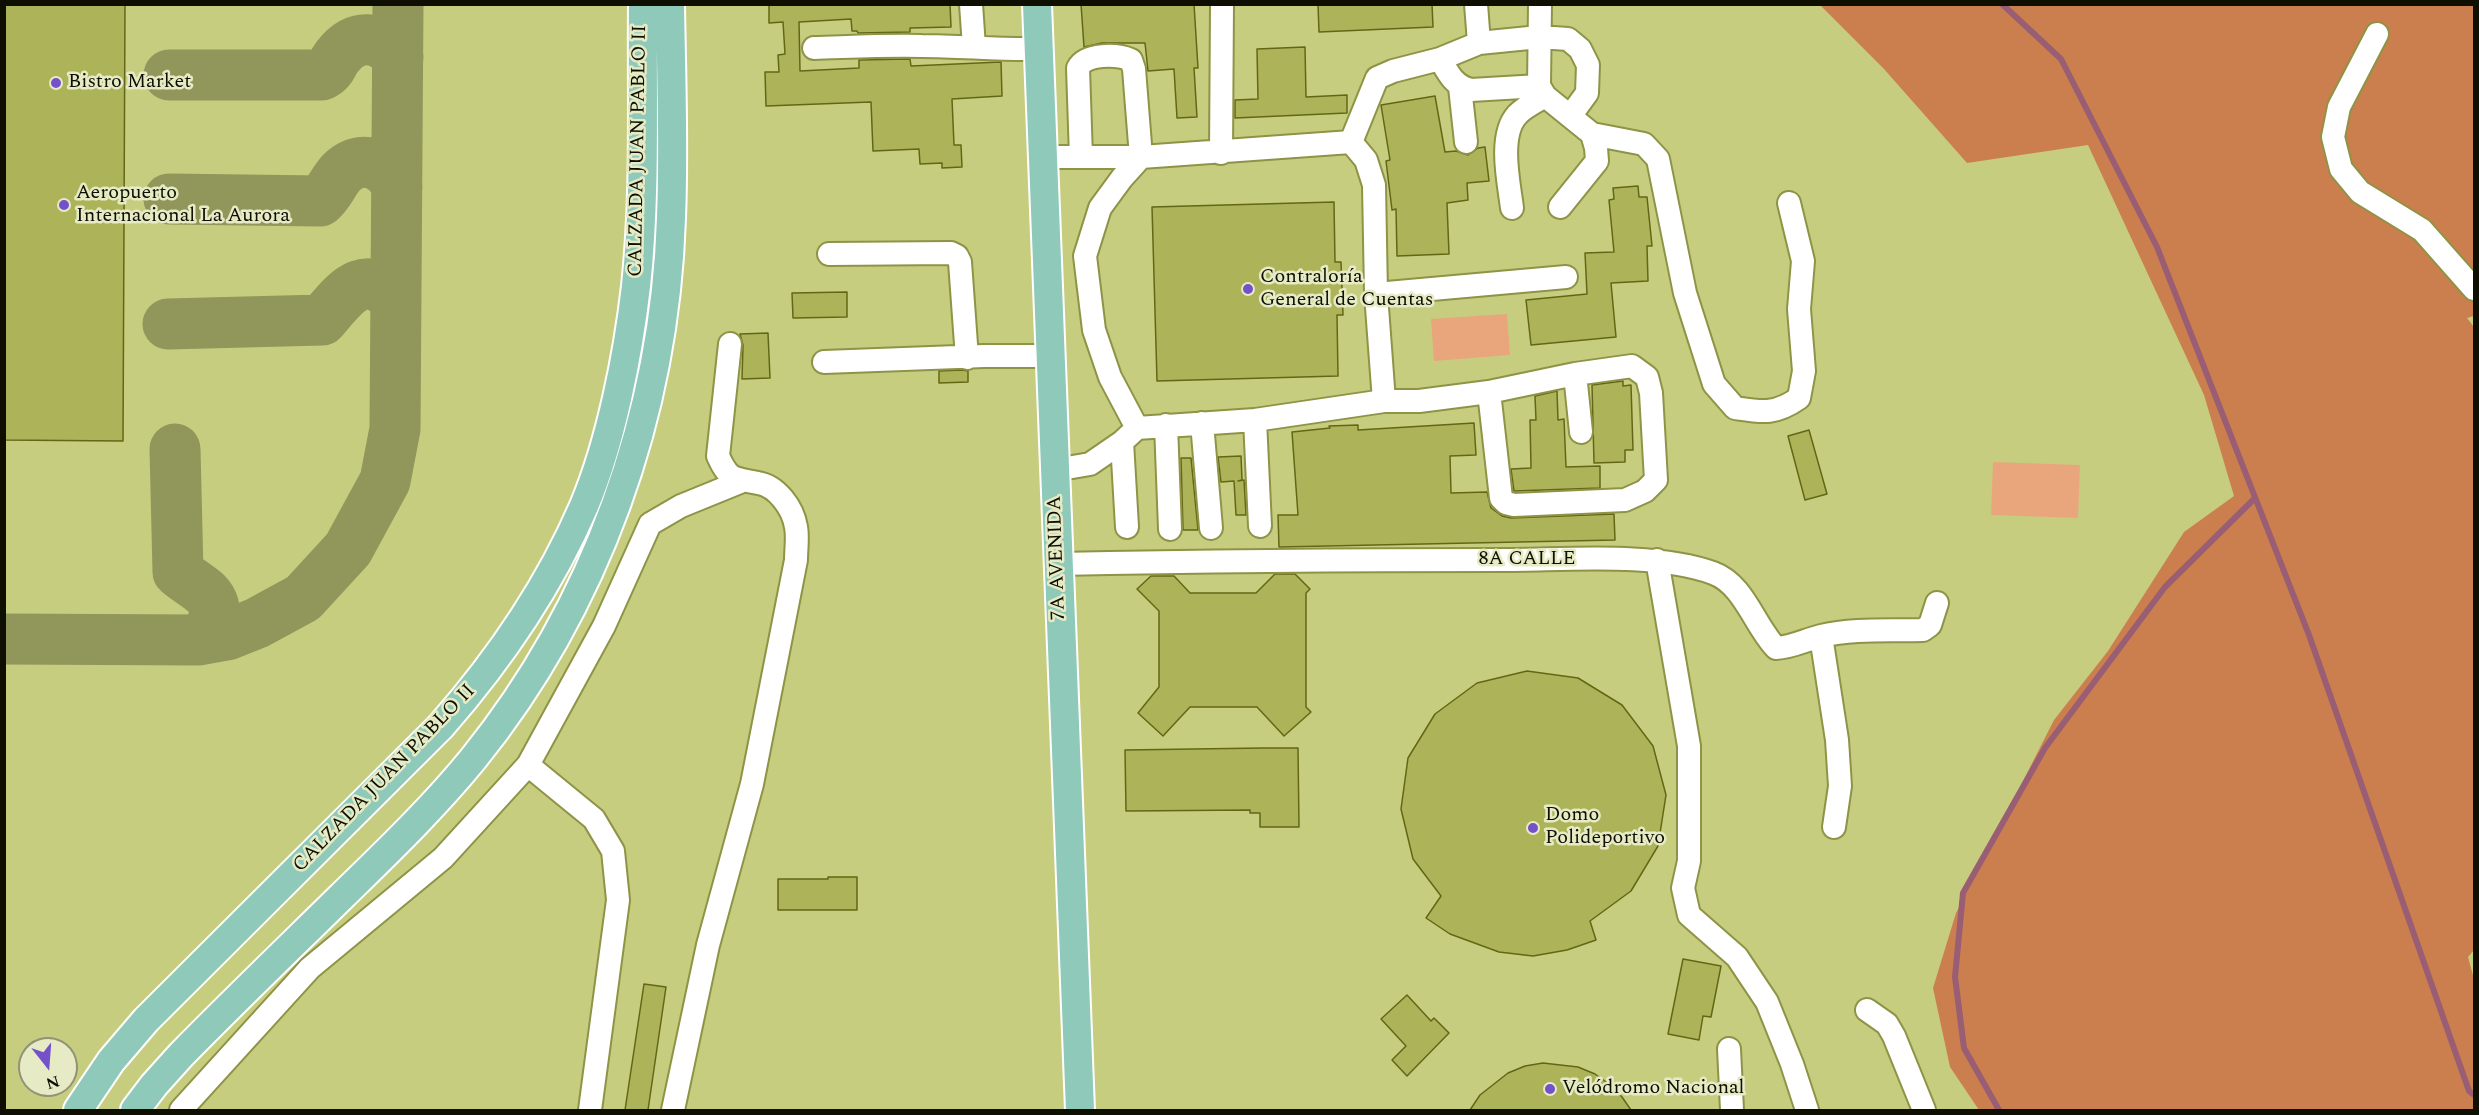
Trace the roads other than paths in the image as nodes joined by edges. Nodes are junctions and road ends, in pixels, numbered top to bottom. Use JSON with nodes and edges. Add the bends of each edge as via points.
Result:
{"nodes":[{"id":1,"x":643,"y":4,"type":"edge"},
{"id":2,"x":670,"y":4,"type":"edge"},
{"id":3,"x":971,"y":4,"type":"edge"},
{"id":4,"x":1037,"y":4,"type":"edge"},
{"id":5,"x":1222,"y":4,"type":"edge"},
{"id":6,"x":1476,"y":4,"type":"edge"},
{"id":7,"x":1540,"y":4,"type":"edge"},
{"id":8,"x":2377,"y":34,"type":"dead end"},
{"id":9,"x":1539,"y":38,"type":"junction"},
{"id":10,"x":1479,"y":43,"type":"junction"},
{"id":11,"x":974,"y":47,"type":"junction"},
{"id":12,"x":814,"y":48,"type":"dead end"},
{"id":13,"x":1038,"y":49,"type":"junction"},
{"id":14,"x":1440,"y":59,"type":"junction"},
{"id":15,"x":1460,"y":87,"type":"junction"},
{"id":16,"x":1542,"y":91,"type":"junction"},
{"id":17,"x":1571,"y":116,"type":"junction"},
{"id":18,"x":1592,"y":134,"type":"junction"},
{"id":19,"x":1351,"y":142,"type":"junction"},
{"id":20,"x":1466,"y":142,"type":"dead end"},
{"id":21,"x":1221,"y":153,"type":"junction"},
{"id":22,"x":1043,"y":157,"type":"junction"},
{"id":23,"x":1081,"y":157,"type":"junction"},
{"id":24,"x":1141,"y":157,"type":"junction"},
{"id":25,"x":1789,"y":203,"type":"dead end"},
{"id":26,"x":1560,"y":207,"type":"dead end"},
{"id":27,"x":1512,"y":208,"type":"dead end"},
{"id":28,"x":830,"y":254,"type":"dead end"},
{"id":29,"x":1566,"y":277,"type":"dead end"},
{"id":30,"x":2475,"y":289,"type":"edge"},
{"id":31,"x":1376,"y":294,"type":"junction"},
{"id":32,"x":730,"y":344,"type":"dead end"},
{"id":33,"x":1050,"y":356,"type":"junction"},
{"id":34,"x":967,"y":358,"type":"junction"},
{"id":35,"x":824,"y":362,"type":"dead end"},
{"id":36,"x":1575,"y":374,"type":"junction"},
{"id":37,"x":1489,"y":392,"type":"junction"},
{"id":38,"x":1384,"y":401,"type":"junction"},
{"id":39,"x":1255,"y":420,"type":"junction"},
{"id":40,"x":1202,"y":423,"type":"junction"},
{"id":41,"x":1166,"y":425,"type":"junction"},
{"id":42,"x":1581,"y":432,"type":"dead end"},
{"id":43,"x":1130,"y":435,"type":"junction"},
{"id":44,"x":1055,"y":470,"type":"junction"},
{"id":45,"x":740,"y":482,"type":"junction"},
{"id":46,"x":1260,"y":526,"type":"dead end"},
{"id":47,"x":1127,"y":527,"type":"dead end"},
{"id":48,"x":1211,"y":528,"type":"dead end"},
{"id":49,"x":1170,"y":529,"type":"dead end"},
{"id":50,"x":1657,"y":560,"type":"junction"},
{"id":51,"x":1059,"y":564,"type":"junction"},
{"id":52,"x":1937,"y":603,"type":"dead end"},
{"id":53,"x":1821,"y":636,"type":"junction"},
{"id":54,"x":528,"y":765,"type":"junction"},
{"id":55,"x":1834,"y":827,"type":"dead end"},
{"id":56,"x":1867,"y":1010,"type":"dead end"},
{"id":57,"x":1729,"y":1049,"type":"dead end"},
{"id":58,"x":78,"y":1110,"type":"edge"},
{"id":59,"x":135,"y":1110,"type":"edge"},
{"id":60,"x":181,"y":1110,"type":"edge"},
{"id":61,"x":590,"y":1110,"type":"edge"},
{"id":62,"x":673,"y":1110,"type":"edge"},
{"id":63,"x":1080,"y":1110,"type":"edge"},
{"id":64,"x":1732,"y":1110,"type":"edge"},
{"id":65,"x":1807,"y":1110,"type":"edge"},
{"id":66,"x":1924,"y":1110,"type":"edge"}],
"edges":[{"from":1,"to":58,"type":"main road","name":"CALZADA JUAN PABLO II","via":[[641,215],[636,287],[604,451],[566,545],[539,595],[477,685],[433,735],[146,1020],[111,1061]]},
{"from":2,"to":59,"type":"main road","name":"CALZADA JUAN PABLO II","via":[[671,219],[653,378],[610,525],[579,593],[501,723],[442,795],[181,1055]]},
{"from":3,"to":11,"type":"street"},
{"from":4,"to":13,"type":"main road","name":"7A AVENIDA"},
{"from":5,"to":21,"type":"street"},
{"from":6,"to":10,"type":"street"},
{"from":7,"to":9,"type":"street"},
{"from":8,"to":30,"type":"street","via":[[2339,107],[2333,137],[2341,169],[2360,192],[2422,230]]},
{"from":9,"to":10,"type":"street"},
{"from":9,"to":16,"type":"street"},
{"from":9,"to":17,"type":"street","via":[[1568,39],[1580,49],[1588,65],[1587,93]]},
{"from":10,"to":14,"type":"street"},
{"from":11,"to":12,"type":"street"},
{"from":11,"to":13,"type":"street"},
{"from":13,"to":22,"type":"main road","name":"7A AVENIDA"},
{"from":14,"to":15,"type":"street"},
{"from":14,"to":19,"type":"street","via":[[1377,78]]},
{"from":15,"to":16,"type":"street"},
{"from":15,"to":20,"type":"street"},
{"from":16,"to":17,"type":"street"},
{"from":16,"to":27,"type":"street","via":[[1516,115],[1509,132],[1506,160]]},
{"from":17,"to":18,"type":"street"},
{"from":18,"to":25,"type":"street","via":[[1644,144],[1658,159],[1685,293],[1714,384],[1735,408],[1767,413],[1786,408],[1799,398],[1804,371],[1799,309],[1803,261]]},
{"from":18,"to":26,"type":"street","via":[[1597,161]]},
{"from":19,"to":21,"type":"street"},
{"from":19,"to":31,"type":"street","via":[[1366,160],[1374,185]]},
{"from":21,"to":24,"type":"street"},
{"from":22,"to":23,"type":"street"},
{"from":22,"to":33,"type":"main road","name":"7A AVENIDA"},
{"from":23,"to":24,"type":"street"},
{"from":23,"to":24,"type":"street","via":[[1078,68],[1087,58],[1124,57],[1131,60],[1134,69]]},
{"from":24,"to":43,"type":"street","via":[[1100,208],[1085,256],[1094,330]]},
{"from":28,"to":34,"type":"street","via":[[957,256]]},
{"from":29,"to":31,"type":"street"},
{"from":31,"to":38,"type":"street"},
{"from":32,"to":45,"type":"street","via":[[718,456],[724,470]]},
{"from":33,"to":34,"type":"street"},
{"from":33,"to":44,"type":"main road","name":"7A AVENIDA"},
{"from":34,"to":35,"type":"street"},
{"from":36,"to":37,"type":"street"},
{"from":36,"to":37,"type":"street","via":[[1632,366],[1647,377],[1656,480],[1645,491],[1625,500],[1506,503],[1501,498]]},
{"from":36,"to":42,"type":"street"},
{"from":37,"to":38,"type":"street"},
{"from":38,"to":39,"type":"street"},
{"from":39,"to":40,"type":"street"},
{"from":39,"to":46,"type":"street"},
{"from":40,"to":41,"type":"street"},
{"from":40,"to":48,"type":"street"},
{"from":41,"to":43,"type":"street"},
{"from":41,"to":49,"type":"street"},
{"from":43,"to":44,"type":"street","via":[[1090,464]]},
{"from":43,"to":47,"type":"street"},
{"from":44,"to":51,"type":"main road","name":"7A AVENIDA"},
{"from":45,"to":54,"type":"street","via":[[681,506],[650,524],[604,626]]},
{"from":45,"to":62,"type":"street","via":[[760,483],[779,494],[789,507],[796,527],[796,560],[752,784],[708,945]]},
{"from":50,"to":51,"type":"street","name":"8A CALLE","via":[[1326,559]]},
{"from":50,"to":53,"type":"street","name":"8A CALLE","via":[[1713,573],[1728,581],[1776,648],[1792,647]]},
{"from":50,"to":65,"type":"street","via":[[1689,746],[1689,861],[1683,888],[1689,915],[1737,957],[1767,1002]]},
{"from":51,"to":63,"type":"main road","name":"7A AVENIDA"},
{"from":52,"to":53,"type":"street","name":"8A CALLE","via":[[1930,625],[1923,630]]},
{"from":53,"to":55,"type":"street","via":[[1840,786]]},
{"from":54,"to":60,"type":"street","via":[[443,858],[310,968]]},
{"from":54,"to":61,"type":"street","via":[[594,819],[613,850],[618,900]]},
{"from":56,"to":66,"type":"street","via":[[1887,1024],[1894,1036]]},
{"from":57,"to":64,"type":"street"}]}
